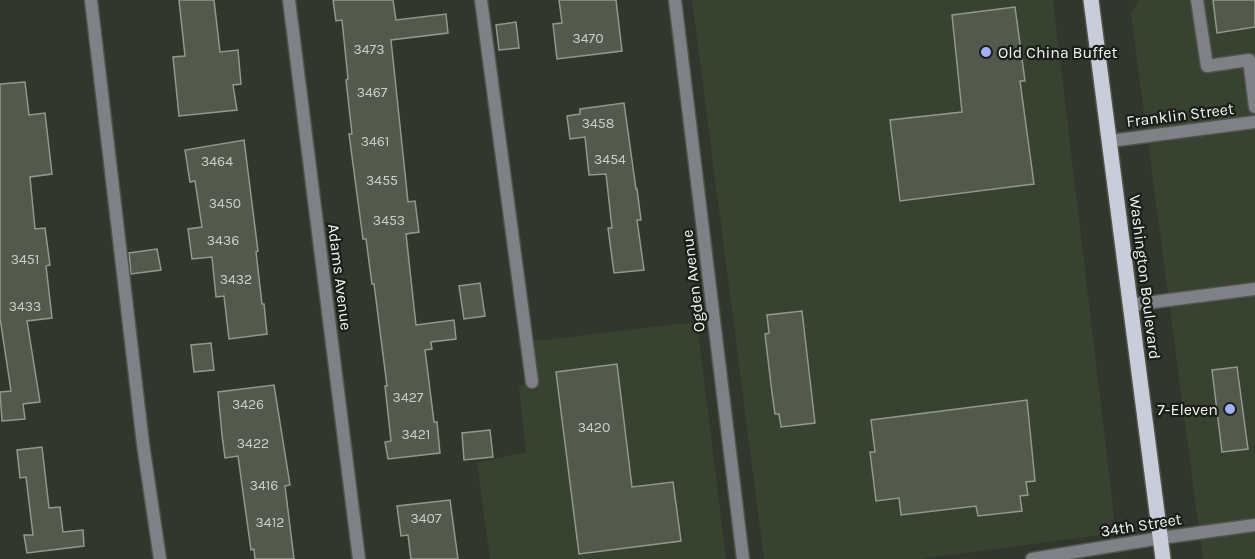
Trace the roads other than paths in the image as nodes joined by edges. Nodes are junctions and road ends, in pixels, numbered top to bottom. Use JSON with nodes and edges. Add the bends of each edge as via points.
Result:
{"nodes":[{"id":1,"x":91,"y":0,"type":"edge"},
{"id":2,"x":289,"y":0,"type":"edge"},
{"id":3,"x":481,"y":0,"type":"edge"},
{"id":4,"x":675,"y":0,"type":"edge"},
{"id":5,"x":1091,"y":0,"type":"edge"},
{"id":6,"x":1105,"y":0,"type":"edge"},
{"id":7,"x":1197,"y":0,"type":"edge"},
{"id":8,"x":1094,"y":20,"type":"junction"},
{"id":9,"x":1255,"y":106,"type":"edge"},
{"id":10,"x":1255,"y":122,"type":"edge"},
{"id":11,"x":1110,"y":141,"type":"junction"},
{"id":12,"x":1255,"y":289,"type":"edge"},
{"id":13,"x":1130,"y":305,"type":"junction"},
{"id":14,"x":532,"y":382,"type":"dead end"},
{"id":15,"x":1255,"y":525,"type":"edge"},
{"id":16,"x":1161,"y":538,"type":"junction"},
{"id":17,"x":160,"y":559,"type":"edge"},
{"id":18,"x":359,"y":559,"type":"edge"},
{"id":19,"x":743,"y":559,"type":"edge"},
{"id":20,"x":1032,"y":559,"type":"edge"},
{"id":21,"x":1163,"y":559,"type":"edge"}],
"edges":[{"from":1,"to":17,"type":"street"},
{"from":2,"to":18,"type":"street","name":"Adams Avenue"},
{"from":3,"to":14,"type":"street"},
{"from":4,"to":19,"type":"street","name":"Ogden Avenue"},
{"from":5,"to":8,"type":"main road","name":"Washington Boulevard"},
{"from":6,"to":8,"type":"main road"},
{"from":7,"to":9,"type":"street","via":[[1207,66],[1249,60]]},
{"from":8,"to":11,"type":"main road","name":"Washington Boulevard"},
{"from":10,"to":11,"type":"street","name":"Franklin Street"},
{"from":11,"to":13,"type":"main road","name":"Washington Boulevard"},
{"from":12,"to":13,"type":"street"},
{"from":13,"to":16,"type":"main road","name":"Washington Boulevard"},
{"from":15,"to":16,"type":"street","name":"34th Street"},
{"from":16,"to":20,"type":"street","name":"34th Street"},
{"from":16,"to":21,"type":"main road","name":"Washington Boulevard"}]}
